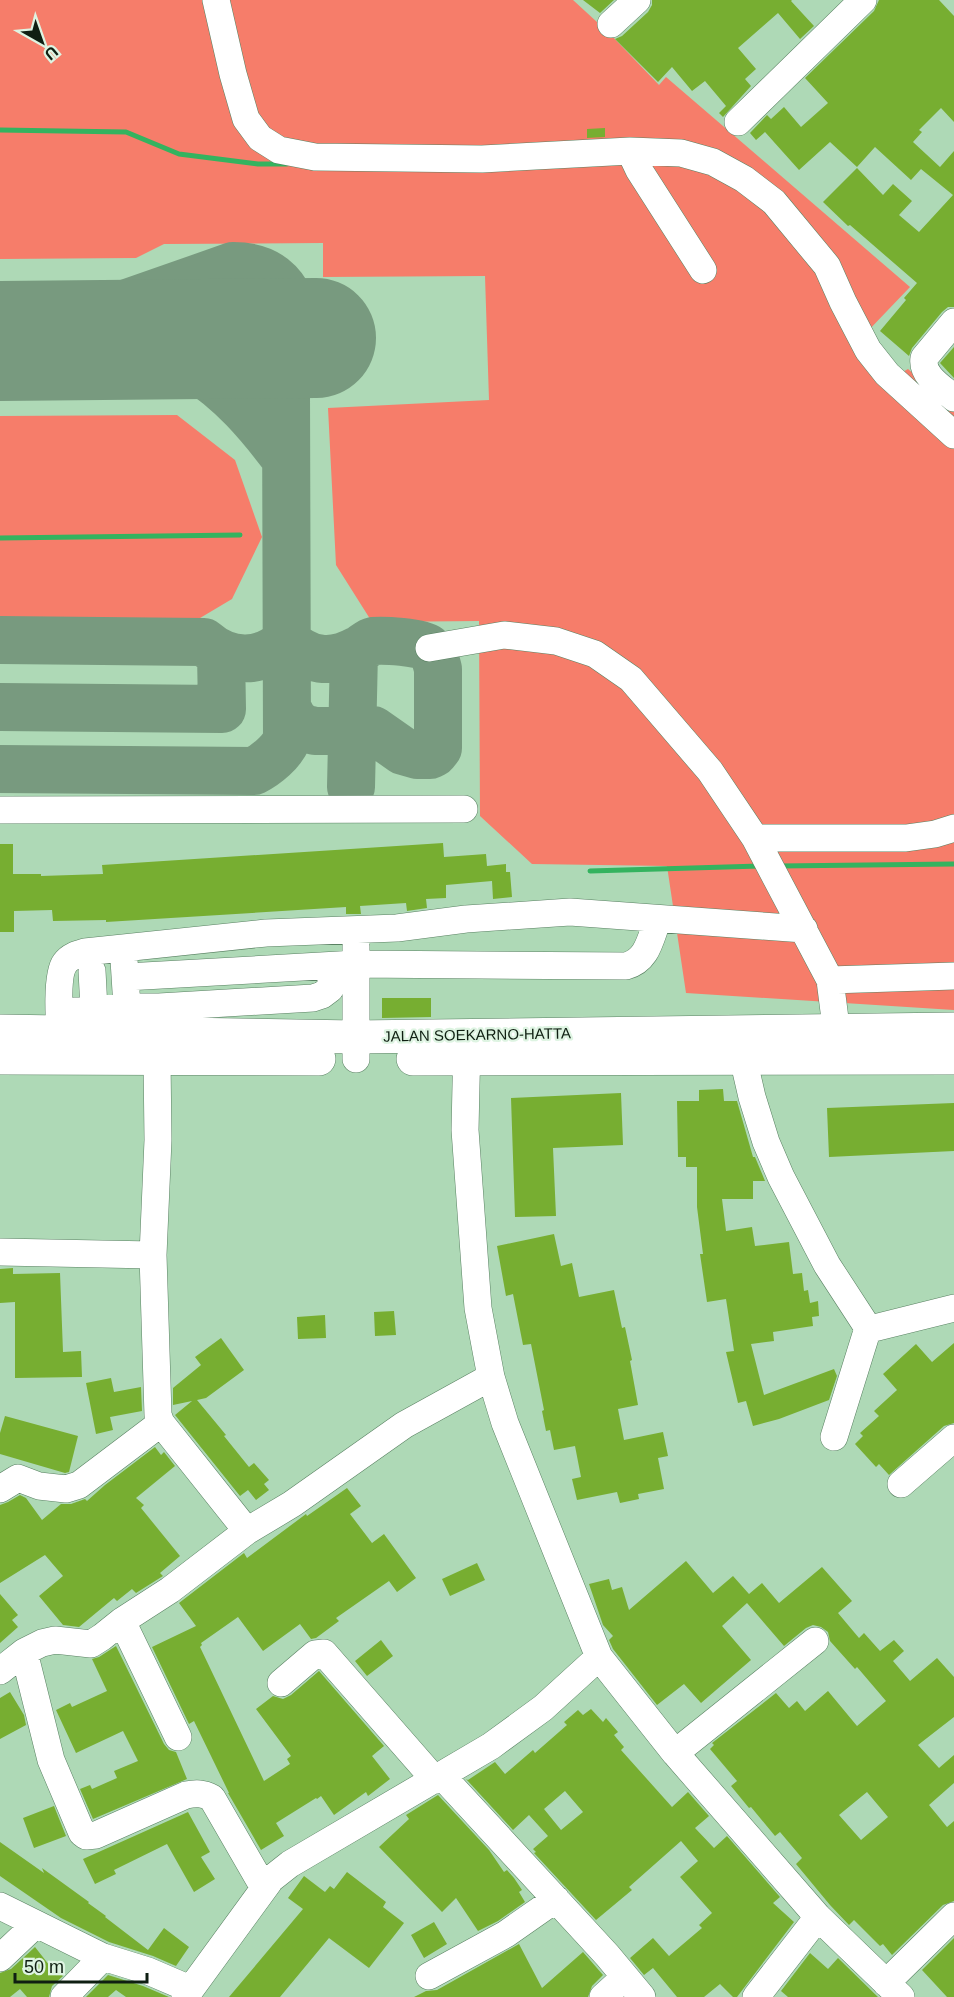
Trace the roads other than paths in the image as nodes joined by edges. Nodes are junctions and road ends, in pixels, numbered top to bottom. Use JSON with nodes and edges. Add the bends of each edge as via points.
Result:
{"nodes":[{"id":1,"x":216,"y":0,"type":"edge"},
{"id":2,"x":637,"y":0,"type":"edge"},
{"id":3,"x":862,"y":0,"type":"edge"},
{"id":4,"x":611,"y":24,"type":"dead end"},
{"id":5,"x":738,"y":122,"type":"dead end"},
{"id":6,"x":630,"y":151,"type":"junction"},
{"id":7,"x":703,"y":270,"type":"dead end"},
{"id":8,"x":954,"y":321,"type":"edge"},
{"id":9,"x":954,"y":398,"type":"edge"},
{"id":10,"x":954,"y":435,"type":"edge"},
{"id":11,"x":429,"y":648,"type":"dead end"},
{"id":12,"x":464,"y":809,"type":"dead end"},
{"id":13,"x":0,"y":810,"type":"edge"},
{"id":14,"x":954,"y":828,"type":"edge"},
{"id":15,"x":755,"y":838,"type":"junction"},
{"id":16,"x":658,"y":919,"type":"junction"},
{"id":17,"x":804,"y":929,"type":"junction"},
{"id":18,"x":357,"y":930,"type":"junction"},
{"id":19,"x":123,"y":946,"type":"junction"},
{"id":20,"x":344,"y":965,"type":"junction"},
{"id":21,"x":92,"y":971,"type":"dead end"},
{"id":22,"x":954,"y":976,"type":"edge"},
{"id":23,"x":126,"y":977,"type":"junction"},
{"id":24,"x":830,"y":980,"type":"junction"},
{"id":25,"x":127,"y":1007,"type":"junction"},
{"id":26,"x":835,"y":1019,"type":"dead end"},
{"id":27,"x":73,"y":1028,"type":"junction"},
{"id":28,"x":954,"y":1029,"type":"edge"},
{"id":29,"x":0,"y":1031,"type":"edge"},
{"id":30,"x":468,"y":1047,"type":"junction"},
{"id":31,"x":355,"y":1048,"type":"junction"},
{"id":32,"x":0,"y":1058,"type":"edge"},
{"id":33,"x":743,"y":1058,"type":"junction"},
{"id":34,"x":954,"y":1058,"type":"edge"},
{"id":35,"x":157,"y":1059,"type":"junction"},
{"id":36,"x":0,"y":1252,"type":"edge"},
{"id":37,"x":153,"y":1256,"type":"junction"},
{"id":38,"x":954,"y":1308,"type":"edge"},
{"id":39,"x":868,"y":1328,"type":"junction"},
{"id":40,"x":491,"y":1377,"type":"junction"},
{"id":41,"x":161,"y":1423,"type":"junction"},
{"id":42,"x":834,"y":1437,"type":"dead end"},
{"id":43,"x":954,"y":1438,"type":"edge"},
{"id":44,"x":901,"y":1484,"type":"dead end"},
{"id":45,"x":0,"y":1489,"type":"edge"},
{"id":46,"x":247,"y":1531,"type":"junction"},
{"id":47,"x":122,"y":1621,"type":"junction"},
{"id":48,"x":814,"y":1641,"type":"dead end"},
{"id":49,"x":24,"y":1652,"type":"junction"},
{"id":50,"x":598,"y":1657,"type":"junction"},
{"id":51,"x":0,"y":1671,"type":"edge"},
{"id":52,"x":281,"y":1683,"type":"dead end"},
{"id":53,"x":178,"y":1737,"type":"dead end"},
{"id":54,"x":675,"y":1753,"type":"junction"},
{"id":55,"x":438,"y":1778,"type":"junction"},
{"id":56,"x":264,"y":1888,"type":"junction"},
{"id":57,"x":556,"y":1899,"type":"junction"},
{"id":58,"x":0,"y":1906,"type":"edge"},
{"id":59,"x":954,"y":1916,"type":"edge"},
{"id":60,"x":818,"y":1917,"type":"junction"},
{"id":61,"x":36,"y":1924,"type":"junction"},
{"id":62,"x":103,"y":1957,"type":"junction"},
{"id":63,"x":0,"y":1958,"type":"edge"},
{"id":64,"x":429,"y":1976,"type":"dead end"},
{"id":65,"x":634,"y":1987,"type":"edge"},
{"id":66,"x":893,"y":1990,"type":"edge"},
{"id":67,"x":188,"y":1993,"type":"edge"},
{"id":68,"x":64,"y":1997,"type":"edge"},
{"id":69,"x":603,"y":1997,"type":"edge"},
{"id":70,"x":756,"y":1997,"type":"edge"}],
"edges":[{"from":1,"to":6,"type":"street","via":[[246,119],[260,138],[279,150],[315,157],[482,159]]},
{"from":2,"to":4,"type":"street"},
{"from":3,"to":5,"type":"street"},
{"from":6,"to":7,"type":"street"},
{"from":6,"to":10,"type":"street","via":[[681,153],[713,162],[774,202],[827,266],[868,350],[887,374]]},
{"from":8,"to":9,"type":"street","via":[[923,364],[927,373]]},
{"from":11,"to":15,"type":"street","via":[[504,635],[556,641],[595,654],[631,679],[669,722],[710,771]]},
{"from":12,"to":13,"type":"street"},
{"from":14,"to":15,"type":"street","via":[[906,838]]},
{"from":15,"to":17,"type":"street"},
{"from":16,"to":17,"type":"street"},
{"from":16,"to":18,"type":"street","via":[[570,912]]},
{"from":16,"to":20,"type":"street","via":[[643,957],[626,966]]},
{"from":17,"to":24,"type":"street"},
{"from":18,"to":19,"type":"street","via":[[266,933]]},
{"from":18,"to":20,"type":"street"},
{"from":19,"to":23,"type":"street"},
{"from":19,"to":27,"type":"street","via":[[85,952],[64,964],[60,978]]},
{"from":20,"to":23,"type":"street"},
{"from":20,"to":25,"type":"street","via":[[330,989],[313,998]]},
{"from":20,"to":31,"type":"street"},
{"from":21,"to":27,"type":"street"},
{"from":22,"to":24,"type":"street"},
{"from":23,"to":25,"type":"street"},
{"from":24,"to":26,"type":"street"},
{"from":25,"to":27,"type":"street"},
{"from":27,"to":29,"type":"highway","name":"JALAN SOEKARNO-HATTA"},
{"from":27,"to":31,"type":"highway","name":"JALAN SOEKARNO-HATTA"},
{"from":27,"to":32,"type":"highway","name":"JALAN SOEKARNO-HATTA"},
{"from":27,"to":35,"type":"highway","name":"JALAN SOEKARNO-HATTA"},
{"from":28,"to":30,"type":"highway","name":"JALAN SOEKARNO-HATTA"},
{"from":30,"to":31,"type":"highway","name":"JALAN SOEKARNO-HATTA"},
{"from":30,"to":33,"type":"highway","name":"JALAN SOEKARNO-HATTA"},
{"from":30,"to":40,"type":"street","via":[[465,1130],[478,1308]]},
{"from":31,"to":35,"type":"highway","name":"JALAN SOEKARNO-HATTA"},
{"from":33,"to":34,"type":"highway","name":"JALAN SOEKARNO-HATTA"},
{"from":33,"to":39,"type":"street","via":[[766,1142],[782,1177],[827,1265]]},
{"from":35,"to":37,"type":"street"},
{"from":36,"to":37,"type":"street"},
{"from":37,"to":41,"type":"street","via":[[157,1408]]},
{"from":38,"to":39,"type":"street"},
{"from":39,"to":42,"type":"street"},
{"from":40,"to":46,"type":"street","via":[[404,1425]]},
{"from":40,"to":50,"type":"street","via":[[505,1423]]},
{"from":41,"to":45,"type":"street","via":[[79,1485],[66,1489],[39,1486],[18,1478]]},
{"from":41,"to":46,"type":"street"},
{"from":43,"to":44,"type":"street"},
{"from":46,"to":47,"type":"street"},
{"from":47,"to":49,"type":"street","via":[[91,1644],[55,1640]]},
{"from":47,"to":53,"type":"street"},
{"from":48,"to":54,"type":"street"},
{"from":49,"to":51,"type":"street"},
{"from":49,"to":56,"type":"street","via":[[51,1760],[82,1833],[96,1835],[186,1795],[206,1794],[213,1798]]},
{"from":50,"to":54,"type":"street"},
{"from":50,"to":55,"type":"street","via":[[543,1708]]},
{"from":52,"to":55,"type":"street","via":[[315,1654],[324,1653]]},
{"from":54,"to":60,"type":"street"},
{"from":55,"to":56,"type":"street","via":[[290,1864]]},
{"from":55,"to":57,"type":"street"},
{"from":56,"to":67,"type":"street"},
{"from":57,"to":64,"type":"street","via":[[506,1934]]},
{"from":57,"to":65,"type":"street"},
{"from":58,"to":61,"type":"street"},
{"from":59,"to":66,"type":"street"},
{"from":60,"to":66,"type":"street"},
{"from":60,"to":70,"type":"street"},
{"from":61,"to":62,"type":"street"},
{"from":61,"to":63,"type":"street"},
{"from":62,"to":67,"type":"street","via":[[148,1971]]},
{"from":62,"to":68,"type":"street"},
{"from":65,"to":69,"type":"street"}]}
